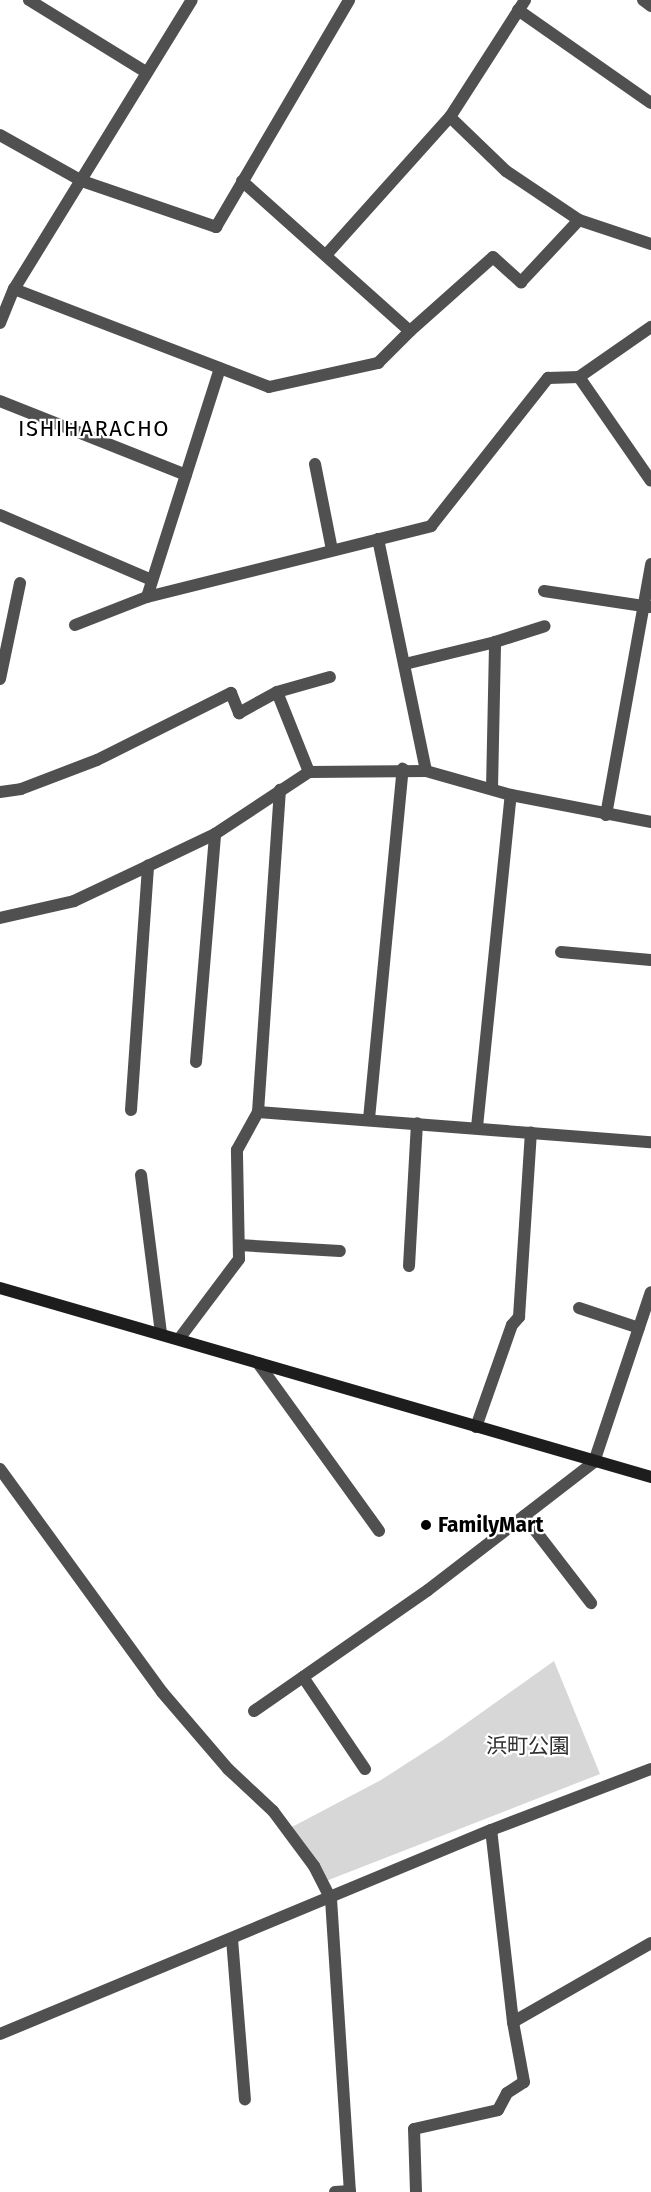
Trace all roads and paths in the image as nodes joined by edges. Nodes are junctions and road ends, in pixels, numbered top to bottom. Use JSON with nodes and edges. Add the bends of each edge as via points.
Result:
{"nodes":[{"id":1,"x":192,"y":0,"type":"edge"},
{"id":2,"x":350,"y":0,"type":"edge"},
{"id":3,"x":643,"y":0,"type":"edge"},
{"id":4,"x":33,"y":1,"type":"edge"},
{"id":5,"x":521,"y":5,"type":"edge"},
{"id":6,"x":651,"y":6,"type":"edge"},
{"id":7,"x":146,"y":72,"type":"junction"},
{"id":8,"x":651,"y":103,"type":"edge"},
{"id":9,"x":450,"y":117,"type":"junction"},
{"id":10,"x":0,"y":135,"type":"edge"},
{"id":11,"x":242,"y":181,"type":"junction"},
{"id":12,"x":82,"y":182,"type":"junction"},
{"id":13,"x":579,"y":220,"type":"junction"},
{"id":14,"x":651,"y":244,"type":"edge"},
{"id":15,"x":326,"y":255,"type":"junction"},
{"id":16,"x":14,"y":289,"type":"junction"},
{"id":17,"x":0,"y":323,"type":"edge"},
{"id":18,"x":651,"y":327,"type":"edge"},
{"id":19,"x":410,"y":330,"type":"junction"},
{"id":20,"x":220,"y":368,"type":"junction"},
{"id":21,"x":579,"y":377,"type":"junction"},
{"id":22,"x":0,"y":401,"type":"edge"},
{"id":23,"x":315,"y":464,"type":"dead end"},
{"id":24,"x":186,"y":475,"type":"junction"},
{"id":25,"x":651,"y":481,"type":"edge"},
{"id":26,"x":0,"y":515,"type":"edge"},
{"id":27,"x":378,"y":539,"type":"junction"},
{"id":28,"x":332,"y":550,"type":"junction"},
{"id":29,"x":651,"y":564,"type":"edge"},
{"id":30,"x":152,"y":580,"type":"junction"},
{"id":31,"x":20,"y":583,"type":"dead end"},
{"id":32,"x":544,"y":591,"type":"dead end"},
{"id":33,"x":147,"y":597,"type":"junction"},
{"id":34,"x":647,"y":606,"type":"edge"},
{"id":35,"x":75,"y":625,"type":"dead end"},
{"id":36,"x":545,"y":626,"type":"dead end"},
{"id":37,"x":495,"y":642,"type":"junction"},
{"id":38,"x":405,"y":664,"type":"junction"},
{"id":39,"x":330,"y":677,"type":"dead end"},
{"id":40,"x":0,"y":679,"type":"edge"},
{"id":41,"x":277,"y":692,"type":"junction"},
{"id":42,"x":403,"y":769,"type":"junction"},
{"id":43,"x":426,"y":771,"type":"junction"},
{"id":44,"x":309,"y":772,"type":"junction"},
{"id":45,"x":492,"y":789,"type":"junction"},
{"id":46,"x":280,"y":790,"type":"junction"},
{"id":47,"x":0,"y":792,"type":"edge"},
{"id":48,"x":511,"y":795,"type":"junction"},
{"id":49,"x":606,"y":815,"type":"junction"},
{"id":50,"x":651,"y":822,"type":"edge"},
{"id":51,"x":215,"y":834,"type":"junction"},
{"id":52,"x":148,"y":866,"type":"junction"},
{"id":53,"x":0,"y":918,"type":"edge"},
{"id":54,"x":561,"y":952,"type":"dead end"},
{"id":55,"x":651,"y":960,"type":"edge"},
{"id":56,"x":196,"y":1062,"type":"dead end"},
{"id":57,"x":131,"y":1110,"type":"dead end"},
{"id":58,"x":258,"y":1112,"type":"junction"},
{"id":59,"x":369,"y":1119,"type":"junction"},
{"id":60,"x":417,"y":1123,"type":"junction"},
{"id":61,"x":477,"y":1127,"type":"junction"},
{"id":62,"x":531,"y":1132,"type":"junction"},
{"id":63,"x":651,"y":1142,"type":"edge"},
{"id":64,"x":141,"y":1174,"type":"dead end"},
{"id":65,"x":239,"y":1245,"type":"junction"},
{"id":66,"x":340,"y":1251,"type":"dead end"},
{"id":67,"x":409,"y":1266,"type":"dead end"},
{"id":68,"x":0,"y":1288,"type":"edge"},
{"id":69,"x":651,"y":1292,"type":"edge"},
{"id":70,"x":579,"y":1308,"type":"dead end"},
{"id":71,"x":647,"y":1315,"type":"edge"},
{"id":72,"x":639,"y":1328,"type":"junction"},
{"id":73,"x":161,"y":1334,"type":"junction"},
{"id":74,"x":179,"y":1339,"type":"junction"},
{"id":75,"x":258,"y":1363,"type":"junction"},
{"id":76,"x":476,"y":1427,"type":"junction"},
{"id":77,"x":594,"y":1462,"type":"junction"},
{"id":78,"x":0,"y":1469,"type":"edge"},
{"id":79,"x":651,"y":1477,"type":"edge"},
{"id":80,"x":524,"y":1516,"type":"junction"},
{"id":81,"x":378,"y":1531,"type":"dead end"},
{"id":82,"x":591,"y":1603,"type":"dead end"},
{"id":83,"x":303,"y":1677,"type":"junction"},
{"id":84,"x":254,"y":1711,"type":"dead end"},
{"id":85,"x":365,"y":1769,"type":"dead end"},
{"id":86,"x":651,"y":1769,"type":"edge"},
{"id":87,"x":491,"y":1830,"type":"junction"},
{"id":88,"x":331,"y":1899,"type":"junction"},
{"id":89,"x":232,"y":1939,"type":"junction"},
{"id":90,"x":651,"y":1944,"type":"edge"},
{"id":91,"x":513,"y":2022,"type":"junction"},
{"id":92,"x":0,"y":2034,"type":"edge"},
{"id":93,"x":245,"y":2099,"type":"dead end"},
{"id":94,"x":350,"y":2191,"type":"edge"},
{"id":95,"x":334,"y":2192,"type":"edge"},
{"id":96,"x":416,"y":2192,"type":"edge"}],
"edges":[{"from":1,"to":7,"type":"street"},
{"from":2,"to":11,"type":"street"},
{"from":3,"to":6,"type":"street"},
{"from":4,"to":7,"type":"street"},
{"from":5,"to":8,"type":"street"},
{"from":5,"to":9,"type":"street"},
{"from":7,"to":12,"type":"street"},
{"from":9,"to":13,"type":"street","via":[[506,171]]},
{"from":9,"to":15,"type":"street"},
{"from":10,"to":12,"type":"street"},
{"from":11,"to":12,"type":"street","via":[[216,227]]},
{"from":11,"to":15,"type":"street"},
{"from":12,"to":16,"type":"street"},
{"from":13,"to":14,"type":"street"},
{"from":13,"to":19,"type":"street","via":[[521,282],[493,257]]},
{"from":15,"to":19,"type":"street"},
{"from":16,"to":17,"type":"street"},
{"from":16,"to":20,"type":"street"},
{"from":18,"to":21,"type":"street"},
{"from":19,"to":20,"type":"street","via":[[378,363],[269,387]]},
{"from":20,"to":24,"type":"street"},
{"from":21,"to":25,"type":"street"},
{"from":21,"to":27,"type":"street","via":[[548,378],[432,526]]},
{"from":22,"to":24,"type":"street"},
{"from":23,"to":28,"type":"street"},
{"from":24,"to":30,"type":"street"},
{"from":26,"to":30,"type":"street"},
{"from":27,"to":28,"type":"street"},
{"from":27,"to":38,"type":"street"},
{"from":28,"to":33,"type":"street"},
{"from":29,"to":34,"type":"street"},
{"from":30,"to":33,"type":"street"},
{"from":31,"to":40,"type":"street"},
{"from":32,"to":34,"type":"street"},
{"from":33,"to":35,"type":"street"},
{"from":34,"to":49,"type":"street"},
{"from":36,"to":37,"type":"street"},
{"from":37,"to":38,"type":"street"},
{"from":37,"to":45,"type":"street"},
{"from":38,"to":43,"type":"street"},
{"from":39,"to":41,"type":"street"},
{"from":41,"to":44,"type":"street"},
{"from":41,"to":47,"type":"street","via":[[239,713],[231,693],[97,760],[21,789]]},
{"from":42,"to":43,"type":"street"},
{"from":42,"to":44,"type":"street"},
{"from":42,"to":59,"type":"street"},
{"from":43,"to":45,"type":"street"},
{"from":44,"to":46,"type":"street"},
{"from":45,"to":48,"type":"street"},
{"from":46,"to":51,"type":"street"},
{"from":46,"to":58,"type":"street"},
{"from":48,"to":49,"type":"street"},
{"from":48,"to":61,"type":"street"},
{"from":49,"to":50,"type":"street"},
{"from":51,"to":52,"type":"street"},
{"from":51,"to":56,"type":"street"},
{"from":52,"to":53,"type":"street","via":[[74,901]]},
{"from":52,"to":57,"type":"street"},
{"from":54,"to":55,"type":"street"},
{"from":58,"to":59,"type":"street"},
{"from":58,"to":65,"type":"street","via":[[237,1150]]},
{"from":59,"to":60,"type":"street"},
{"from":60,"to":61,"type":"street"},
{"from":60,"to":67,"type":"street"},
{"from":61,"to":62,"type":"street"},
{"from":62,"to":63,"type":"street"},
{"from":62,"to":76,"type":"street","via":[[519,1317],[512,1325]]},
{"from":64,"to":73,"type":"street"},
{"from":65,"to":66,"type":"street"},
{"from":65,"to":74,"type":"street","via":[[239,1259]]},
{"from":68,"to":73,"type":"street"},
{"from":69,"to":71,"type":"street"},
{"from":70,"to":72,"type":"street"},
{"from":71,"to":72,"type":"street"},
{"from":72,"to":77,"type":"street"},
{"from":73,"to":74,"type":"street"},
{"from":74,"to":75,"type":"street"},
{"from":75,"to":76,"type":"street"},
{"from":75,"to":81,"type":"street"},
{"from":76,"to":77,"type":"street"},
{"from":77,"to":79,"type":"street"},
{"from":77,"to":80,"type":"street"},
{"from":78,"to":88,"type":"street","via":[[162,1692],[228,1769],[273,1811],[314,1866]]},
{"from":80,"to":82,"type":"street"},
{"from":80,"to":83,"type":"street","via":[[428,1590]]},
{"from":83,"to":84,"type":"street"},
{"from":83,"to":85,"type":"street"},
{"from":86,"to":87,"type":"street"},
{"from":87,"to":88,"type":"street"},
{"from":87,"to":91,"type":"street"},
{"from":88,"to":89,"type":"street"},
{"from":88,"to":94,"type":"street"},
{"from":89,"to":92,"type":"street"},
{"from":89,"to":93,"type":"street"},
{"from":90,"to":91,"type":"street"},
{"from":91,"to":96,"type":"street","via":[[524,2082],[507,2094],[498,2110],[414,2129]]},
{"from":94,"to":95,"type":"street"}]}
